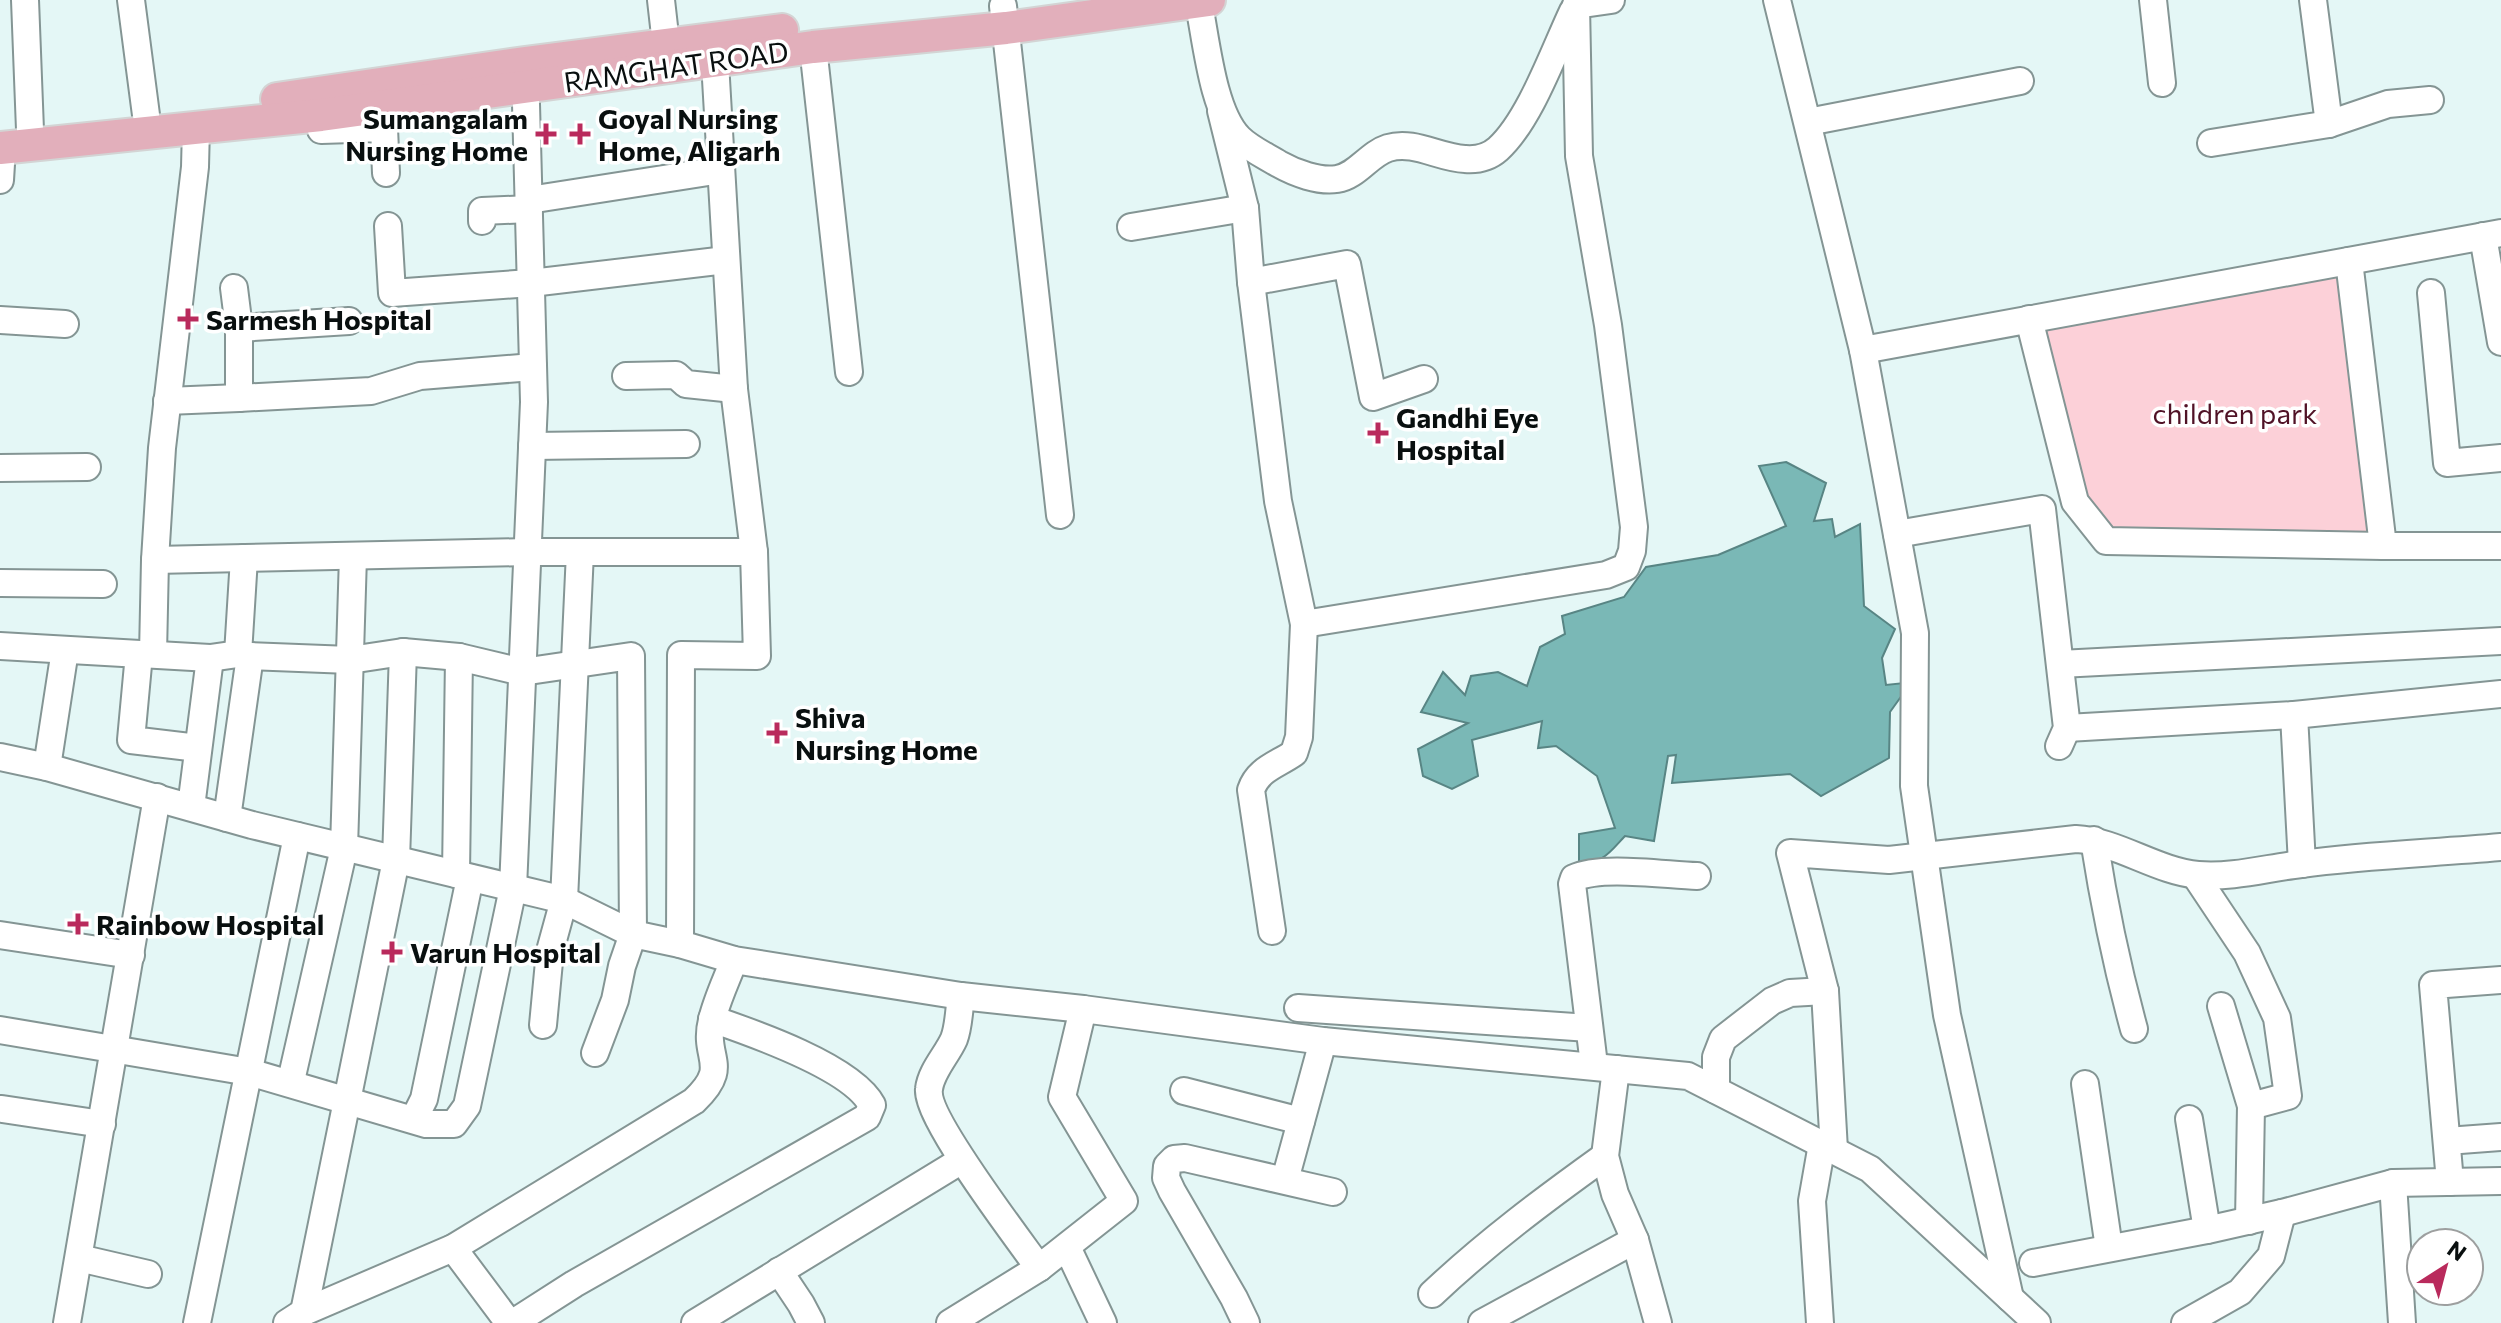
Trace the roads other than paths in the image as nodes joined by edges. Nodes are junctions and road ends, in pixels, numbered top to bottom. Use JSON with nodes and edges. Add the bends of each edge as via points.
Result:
{"nodes":[{"id":1,"x":25,"y":0,"type":"edge"},
{"id":2,"x":131,"y":0,"type":"edge"},
{"id":3,"x":661,"y":0,"type":"edge"},
{"id":4,"x":1051,"y":0,"type":"edge"},
{"id":5,"x":1611,"y":0,"type":"edge"},
{"id":6,"x":1777,"y":0,"type":"edge"},
{"id":7,"x":2153,"y":0,"type":"edge"},
{"id":8,"x":2313,"y":0,"type":"edge"},
{"id":9,"x":1202,"y":1,"type":"edge"},
{"id":10,"x":1576,"y":2,"type":"edge"},
{"id":11,"x":1004,"y":17,"type":"junction"},
{"id":12,"x":666,"y":44,"type":"junction"},
{"id":13,"x":813,"y":47,"type":"junction"},
{"id":14,"x":715,"y":62,"type":"junction"},
{"id":15,"x":525,"y":74,"type":"junction"},
{"id":16,"x":2020,"y":81,"type":"dead end"},
{"id":17,"x":2162,"y":83,"type":"dead end"},
{"id":18,"x":2430,"y":100,"type":"dead end"},
{"id":19,"x":1221,"y":111,"type":"junction"},
{"id":20,"x":146,"y":115,"type":"junction"},
{"id":21,"x":321,"y":115,"type":"junction"},
{"id":22,"x":1808,"y":122,"type":"junction"},
{"id":23,"x":2329,"y":124,"type":"junction"},
{"id":24,"x":196,"y":127,"type":"junction"},
{"id":25,"x":2211,"y":143,"type":"dead end"},
{"id":26,"x":6,"y":148,"type":"edge"},
{"id":27,"x":721,"y":170,"type":"junction"},
{"id":28,"x":386,"y":173,"type":"dead end"},
{"id":29,"x":529,"y":205,"type":"junction"},
{"id":30,"x":1245,"y":208,"type":"junction"},
{"id":31,"x":482,"y":221,"type":"dead end"},
{"id":32,"x":388,"y":226,"type":"dead end"},
{"id":33,"x":1131,"y":227,"type":"dead end"},
{"id":34,"x":2492,"y":235,"type":"edge"},
{"id":35,"x":726,"y":260,"type":"junction"},
{"id":36,"x":2349,"y":261,"type":"junction"},
{"id":37,"x":1251,"y":282,"type":"junction"},
{"id":38,"x":531,"y":283,"type":"junction"},
{"id":39,"x":234,"y":288,"type":"dead end"},
{"id":40,"x":2431,"y":293,"type":"dead end"},
{"id":41,"x":2029,"y":319,"type":"junction"},
{"id":42,"x":0,"y":320,"type":"edge"},
{"id":43,"x":349,"y":321,"type":"dead end"},
{"id":44,"x":65,"y":324,"type":"dead end"},
{"id":45,"x":239,"y":328,"type":"junction"},
{"id":46,"x":2501,"y":342,"type":"edge"},
{"id":47,"x":1863,"y":350,"type":"junction"},
{"id":48,"x":533,"y":367,"type":"junction"},
{"id":49,"x":849,"y":372,"type":"dead end"},
{"id":50,"x":626,"y":376,"type":"dead end"},
{"id":51,"x":1424,"y":379,"type":"dead end"},
{"id":52,"x":734,"y":389,"type":"junction"},
{"id":53,"x":239,"y":398,"type":"junction"},
{"id":54,"x":167,"y":401,"type":"junction"},
{"id":55,"x":686,"y":444,"type":"dead end"},
{"id":56,"x":532,"y":446,"type":"junction"},
{"id":57,"x":2501,"y":458,"type":"edge"},
{"id":58,"x":87,"y":467,"type":"dead end"},
{"id":59,"x":0,"y":468,"type":"edge"},
{"id":60,"x":1060,"y":515,"type":"dead end"},
{"id":61,"x":1897,"y":534,"type":"junction"},
{"id":62,"x":2383,"y":546,"type":"junction"},
{"id":63,"x":2501,"y":546,"type":"edge"},
{"id":64,"x":527,"y":552,"type":"junction"},
{"id":65,"x":580,"y":552,"type":"junction"},
{"id":66,"x":754,"y":552,"type":"junction"},
{"id":67,"x":353,"y":556,"type":"junction"},
{"id":68,"x":244,"y":558,"type":"junction"},
{"id":69,"x":155,"y":560,"type":"junction"},
{"id":70,"x":0,"y":583,"type":"edge"},
{"id":71,"x":103,"y":584,"type":"dead end"},
{"id":72,"x":1304,"y":624,"type":"junction"},
{"id":73,"x":0,"y":646,"type":"edge"},
{"id":74,"x":2500,"y":649,"type":"edge"},
{"id":75,"x":65,"y":650,"type":"junction"},
{"id":76,"x":403,"y":652,"type":"junction"},
{"id":77,"x":146,"y":654,"type":"junction"},
{"id":78,"x":244,"y":655,"type":"junction"},
{"id":79,"x":459,"y":657,"type":"junction"},
{"id":80,"x":210,"y":658,"type":"junction"},
{"id":81,"x":350,"y":660,"type":"junction"},
{"id":82,"x":575,"y":664,"type":"junction"},
{"id":83,"x":2060,"y":664,"type":"junction"},
{"id":84,"x":522,"y":672,"type":"junction"},
{"id":85,"x":2501,"y":694,"type":"edge"},
{"id":86,"x":2294,"y":715,"type":"junction"},
{"id":87,"x":198,"y":748,"type":"junction"},
{"id":88,"x":0,"y":757,"type":"edge"},
{"id":89,"x":47,"y":767,"type":"junction"},
{"id":90,"x":157,"y":797,"type":"junction"},
{"id":91,"x":191,"y":807,"type":"junction"},
{"id":92,"x":227,"y":818,"type":"junction"},
{"id":93,"x":297,"y":836,"type":"junction"},
{"id":94,"x":2094,"y":840,"type":"junction"},
{"id":95,"x":2501,"y":847,"type":"edge"},
{"id":96,"x":344,"y":848,"type":"junction"},
{"id":97,"x":1924,"y":854,"type":"junction"},
{"id":98,"x":396,"y":860,"type":"junction"},
{"id":99,"x":2302,"y":864,"type":"junction"},
{"id":100,"x":2195,"y":875,"type":"junction"},
{"id":101,"x":463,"y":876,"type":"junction"},
{"id":102,"x":1697,"y":876,"type":"dead end"},
{"id":103,"x":513,"y":888,"type":"junction"},
{"id":104,"x":564,"y":900,"type":"junction"},
{"id":105,"x":1272,"y":931,"type":"dead end"},
{"id":106,"x":633,"y":934,"type":"junction"},
{"id":107,"x":0,"y":935,"type":"edge"},
{"id":108,"x":680,"y":944,"type":"junction"},
{"id":109,"x":131,"y":955,"type":"junction"},
{"id":110,"x":734,"y":960,"type":"junction"},
{"id":111,"x":2501,"y":980,"type":"edge"},
{"id":112,"x":1825,"y":991,"type":"junction"},
{"id":113,"x":961,"y":996,"type":"junction"},
{"id":114,"x":2221,"y":1006,"type":"dead end"},
{"id":115,"x":1298,"y":1008,"type":"dead end"},
{"id":116,"x":1083,"y":1009,"type":"junction"},
{"id":117,"x":712,"y":1019,"type":"junction"},
{"id":118,"x":543,"y":1025,"type":"dead end"},
{"id":119,"x":1589,"y":1028,"type":"junction"},
{"id":120,"x":2134,"y":1029,"type":"dead end"},
{"id":121,"x":0,"y":1030,"type":"edge"},
{"id":122,"x":1323,"y":1041,"type":"junction"},
{"id":123,"x":115,"y":1049,"type":"junction"},
{"id":124,"x":595,"y":1053,"type":"dead end"},
{"id":125,"x":1605,"y":1067,"type":"junction"},
{"id":126,"x":249,"y":1072,"type":"junction"},
{"id":127,"x":293,"y":1072,"type":"dead end"},
{"id":128,"x":2085,"y":1084,"type":"dead end"},
{"id":129,"x":1716,"y":1090,"type":"junction"},
{"id":130,"x":1184,"y":1091,"type":"dead end"},
{"id":131,"x":347,"y":1102,"type":"junction"},
{"id":132,"x":2251,"y":1106,"type":"junction"},
{"id":133,"x":2,"y":1109,"type":"edge"},
{"id":134,"x":414,"y":1119,"type":"junction"},
{"id":135,"x":2189,"y":1119,"type":"dead end"},
{"id":136,"x":1301,"y":1121,"type":"junction"},
{"id":137,"x":102,"y":1124,"type":"junction"},
{"id":138,"x":2501,"y":1137,"type":"edge"},
{"id":139,"x":2447,"y":1141,"type":"junction"},
{"id":140,"x":1828,"y":1147,"type":"junction"},
{"id":141,"x":1605,"y":1156,"type":"junction"},
{"id":142,"x":962,"y":1160,"type":"junction"},
{"id":143,"x":1285,"y":1180,"type":"junction"},
{"id":144,"x":2501,"y":1181,"type":"edge"},
{"id":145,"x":2450,"y":1182,"type":"junction"},
{"id":146,"x":2393,"y":1183,"type":"junction"},
{"id":147,"x":1333,"y":1192,"type":"dead end"},
{"id":148,"x":2282,"y":1213,"type":"junction"},
{"id":149,"x":2249,"y":1221,"type":"junction"},
{"id":150,"x":2207,"y":1230,"type":"junction"},
{"id":151,"x":1635,"y":1240,"type":"junction"},
{"id":152,"x":1067,"y":1247,"type":"junction"},
{"id":153,"x":453,"y":1248,"type":"junction"},
{"id":154,"x":2109,"y":1248,"type":"junction"},
{"id":155,"x":79,"y":1258,"type":"junction"},
{"id":156,"x":2033,"y":1263,"type":"dead end"},
{"id":157,"x":1039,"y":1268,"type":"junction"},
{"id":158,"x":779,"y":1271,"type":"junction"},
{"id":159,"x":148,"y":1274,"type":"dead end"},
{"id":160,"x":1432,"y":1294,"type":"dead end"},
{"id":161,"x":2010,"y":1298,"type":"junction"},
{"id":162,"x":295,"y":1318,"type":"edge"},
{"id":163,"x":500,"y":1320,"type":"edge"},
{"id":164,"x":1100,"y":1322,"type":"edge"},
{"id":165,"x":67,"y":1323,"type":"edge"},
{"id":166,"x":197,"y":1323,"type":"edge"},
{"id":167,"x":695,"y":1323,"type":"edge"},
{"id":168,"x":811,"y":1323,"type":"edge"},
{"id":169,"x":950,"y":1323,"type":"edge"},
{"id":170,"x":1246,"y":1323,"type":"edge"},
{"id":171,"x":1482,"y":1323,"type":"edge"},
{"id":172,"x":1658,"y":1323,"type":"edge"},
{"id":173,"x":1820,"y":1323,"type":"edge"},
{"id":174,"x":2037,"y":1323,"type":"edge"},
{"id":175,"x":2185,"y":1323,"type":"edge"},
{"id":176,"x":2402,"y":1323,"type":"edge"}],
"edges":[{"from":1,"to":26,"type":"street"},
{"from":2,"to":20,"type":"street"},
{"from":3,"to":12,"type":"street"},
{"from":4,"to":11,"type":"main road","name":"RAMGHAT ROAD"},
{"from":5,"to":10,"type":"street"},
{"from":6,"to":22,"type":"street"},
{"from":7,"to":17,"type":"street"},
{"from":8,"to":23,"type":"street"},
{"from":9,"to":11,"type":"main road","name":"RAMGHAT ROAD"},
{"from":9,"to":19,"type":"street"},
{"from":10,"to":19,"type":"street","via":[[1522,120],[1497,150],[1477,160],[1391,147],[1339,180],[1316,178],[1289,170],[1256,150],[1238,137]]},
{"from":10,"to":72,"type":"street","via":[[1579,156],[1634,527],[1626,567],[1606,575]]},
{"from":11,"to":12,"type":"main road","name":"RAMGHAT ROAD"},
{"from":11,"to":13,"type":"main road","name":"RAMGHAT ROAD"},
{"from":11,"to":60,"type":"street"},
{"from":12,"to":15,"type":"main road","name":"RAMGHAT ROAD"},
{"from":13,"to":14,"type":"main road","name":"RAMGHAT ROAD"},
{"from":13,"to":49,"type":"street"},
{"from":14,"to":15,"type":"main road","name":"RAMGHAT ROAD"},
{"from":14,"to":27,"type":"street"},
{"from":15,"to":20,"type":"main road","name":"RAMGHAT ROAD"},
{"from":15,"to":21,"type":"main road","name":"RAMGHAT ROAD"},
{"from":15,"to":29,"type":"street"},
{"from":16,"to":22,"type":"street"},
{"from":18,"to":23,"type":"street","via":[[2388,104]]},
{"from":19,"to":30,"type":"street"},
{"from":20,"to":26,"type":"main road","name":"RAMGHAT ROAD"},
{"from":21,"to":24,"type":"main road","name":"RAMGHAT ROAD"},
{"from":21,"to":28,"type":"street","via":[[321,130],[384,128]]},
{"from":22,"to":47,"type":"street"},
{"from":23,"to":25,"type":"street"},
{"from":24,"to":26,"type":"main road","name":"RAMGHAT ROAD"},
{"from":24,"to":54,"type":"street"},
{"from":27,"to":29,"type":"street"},
{"from":27,"to":35,"type":"street"},
{"from":29,"to":31,"type":"street","via":[[482,211]]},
{"from":29,"to":38,"type":"street"},
{"from":30,"to":33,"type":"street"},
{"from":30,"to":37,"type":"street"},
{"from":32,"to":38,"type":"street","via":[[392,293]]},
{"from":34,"to":36,"type":"street"},
{"from":34,"to":46,"type":"street"},
{"from":35,"to":38,"type":"street"},
{"from":35,"to":52,"type":"street"},
{"from":36,"to":41,"type":"street"},
{"from":36,"to":62,"type":"street"},
{"from":37,"to":51,"type":"street","via":[[1347,264],[1373,397]]},
{"from":37,"to":72,"type":"street","via":[[1278,501]]},
{"from":38,"to":48,"type":"street"},
{"from":39,"to":45,"type":"street"},
{"from":40,"to":57,"type":"street","via":[[2447,463]]},
{"from":41,"to":47,"type":"street"},
{"from":41,"to":62,"type":"street","via":[[2075,502],[2106,541]]},
{"from":42,"to":44,"type":"street"},
{"from":43,"to":45,"type":"street"},
{"from":45,"to":53,"type":"street"},
{"from":47,"to":61,"type":"street"},
{"from":48,"to":53,"type":"street","via":[[420,376],[371,391]]},
{"from":48,"to":56,"type":"street"},
{"from":50,"to":52,"type":"street","via":[[676,375],[686,384]]},
{"from":52,"to":66,"type":"street"},
{"from":53,"to":54,"type":"street"},
{"from":54,"to":69,"type":"street"},
{"from":55,"to":56,"type":"street"},
{"from":56,"to":64,"type":"street"},
{"from":58,"to":59,"type":"street"},
{"from":61,"to":83,"type":"street","via":[[2042,509]]},
{"from":61,"to":97,"type":"street","via":[[1915,633],[1914,786]]},
{"from":62,"to":63,"type":"street"},
{"from":64,"to":65,"type":"street"},
{"from":64,"to":67,"type":"street"},
{"from":64,"to":84,"type":"street"},
{"from":65,"to":66,"type":"street"},
{"from":65,"to":82,"type":"street"},
{"from":66,"to":108,"type":"street","via":[[757,656],[681,655]]},
{"from":67,"to":68,"type":"street"},
{"from":67,"to":81,"type":"street"},
{"from":68,"to":69,"type":"street"},
{"from":68,"to":78,"type":"street"},
{"from":69,"to":77,"type":"street"},
{"from":70,"to":71,"type":"street"},
{"from":72,"to":105,"type":"street","via":[[1294,753],[1263,771],[1251,790]]},
{"from":73,"to":75,"type":"street"},
{"from":74,"to":83,"type":"street"},
{"from":75,"to":77,"type":"street"},
{"from":75,"to":89,"type":"street"},
{"from":76,"to":79,"type":"street"},
{"from":76,"to":81,"type":"street"},
{"from":76,"to":98,"type":"street"},
{"from":77,"to":80,"type":"street"},
{"from":77,"to":87,"type":"street","via":[[131,740]]},
{"from":78,"to":80,"type":"street"},
{"from":78,"to":81,"type":"street"},
{"from":78,"to":92,"type":"street"},
{"from":79,"to":84,"type":"street"},
{"from":79,"to":101,"type":"street"},
{"from":80,"to":87,"type":"street"},
{"from":81,"to":96,"type":"street"},
{"from":82,"to":84,"type":"street"},
{"from":82,"to":104,"type":"street"},
{"from":82,"to":106,"type":"street","via":[[631,656]]},
{"from":83,"to":86,"type":"street","via":[[2063,737]]},
{"from":84,"to":103,"type":"street"},
{"from":85,"to":86,"type":"street"},
{"from":86,"to":99,"type":"street"},
{"from":87,"to":91,"type":"street"},
{"from":88,"to":89,"type":"street"},
{"from":89,"to":90,"type":"street"},
{"from":90,"to":91,"type":"street"},
{"from":90,"to":109,"type":"street"},
{"from":91,"to":92,"type":"street"},
{"from":92,"to":93,"type":"street"},
{"from":93,"to":96,"type":"street"},
{"from":93,"to":126,"type":"street"},
{"from":94,"to":97,"type":"street"},
{"from":94,"to":100,"type":"street"},
{"from":94,"to":120,"type":"street"},
{"from":95,"to":99,"type":"street"},
{"from":96,"to":98,"type":"street"},
{"from":96,"to":127,"type":"street"},
{"from":97,"to":112,"type":"street","via":[[1889,860],[1790,853]]},
{"from":97,"to":161,"type":"street","via":[[1947,1015]]},
{"from":98,"to":101,"type":"street"},
{"from":98,"to":131,"type":"street"},
{"from":99,"to":100,"type":"street"},
{"from":100,"to":132,"type":"street","via":[[2247,953],[2277,1018],[2288,1096]]},
{"from":101,"to":103,"type":"street"},
{"from":101,"to":134,"type":"street","via":[[424,1099]]},
{"from":102,"to":119,"type":"street","via":[[1602,872],[1574,878]]},
{"from":103,"to":104,"type":"street"},
{"from":103,"to":134,"type":"street","via":[[467,1106],[454,1124]]},
{"from":104,"to":106,"type":"street"},
{"from":104,"to":118,"type":"street","via":[[550,951]]},
{"from":106,"to":108,"type":"street"},
{"from":106,"to":124,"type":"street"},
{"from":107,"to":109,"type":"street"},
{"from":108,"to":110,"type":"street"},
{"from":109,"to":123,"type":"street"},
{"from":110,"to":113,"type":"street"},
{"from":110,"to":117,"type":"street"},
{"from":111,"to":139,"type":"street","via":[[2433,985]]},
{"from":112,"to":129,"type":"street","via":[[1790,993],[1772,1001],[1723,1039],[1716,1057]]},
{"from":112,"to":140,"type":"street"},
{"from":113,"to":116,"type":"street"},
{"from":113,"to":142,"type":"street","via":[[955,1037],[928,1091]]},
{"from":114,"to":132,"type":"street"},
{"from":115,"to":119,"type":"street"},
{"from":116,"to":122,"type":"street"},
{"from":116,"to":152,"type":"street","via":[[1062,1097],[1124,1201]]},
{"from":117,"to":153,"type":"street","via":[[715,1075],[694,1101]]},
{"from":117,"to":163,"type":"street","via":[[764,1036],[866,1093],[872,1105],[867,1117],[574,1284]]},
{"from":119,"to":125,"type":"street"},
{"from":121,"to":123,"type":"street"},
{"from":122,"to":125,"type":"street"},
{"from":122,"to":136,"type":"street"},
{"from":123,"to":126,"type":"street"},
{"from":123,"to":137,"type":"street"},
{"from":125,"to":129,"type":"street","via":[[1688,1076]]},
{"from":125,"to":141,"type":"street"},
{"from":126,"to":131,"type":"street"},
{"from":126,"to":166,"type":"street"},
{"from":128,"to":154,"type":"street"},
{"from":129,"to":140,"type":"street"},
{"from":130,"to":136,"type":"street"},
{"from":131,"to":134,"type":"street"},
{"from":131,"to":162,"type":"street"},
{"from":132,"to":149,"type":"street"},
{"from":133,"to":137,"type":"street"},
{"from":135,"to":150,"type":"street"},
{"from":136,"to":143,"type":"street"},
{"from":137,"to":155,"type":"street"},
{"from":138,"to":139,"type":"street"},
{"from":139,"to":145,"type":"street"},
{"from":140,"to":161,"type":"street","via":[[1870,1169]]},
{"from":140,"to":173,"type":"street","via":[[1812,1201]]},
{"from":141,"to":151,"type":"street"},
{"from":141,"to":160,"type":"street","via":[[1519,1217]]},
{"from":142,"to":157,"type":"street"},
{"from":142,"to":158,"type":"street"},
{"from":143,"to":147,"type":"street"},
{"from":143,"to":170,"type":"street","via":[[1185,1158],[1167,1166],[1172,1191]]},
{"from":144,"to":145,"type":"street"},
{"from":145,"to":146,"type":"street"},
{"from":146,"to":148,"type":"street"},
{"from":146,"to":176,"type":"street"},
{"from":148,"to":149,"type":"street"},
{"from":148,"to":175,"type":"street","via":[[2271,1256],[2240,1292]]},
{"from":149,"to":150,"type":"street"},
{"from":150,"to":154,"type":"street"},
{"from":151,"to":171,"type":"street"},
{"from":151,"to":172,"type":"street"},
{"from":152,"to":157,"type":"street"},
{"from":152,"to":164,"type":"street"},
{"from":153,"to":162,"type":"street"},
{"from":153,"to":163,"type":"street"},
{"from":154,"to":156,"type":"street"},
{"from":155,"to":159,"type":"street"},
{"from":155,"to":165,"type":"street"},
{"from":157,"to":169,"type":"street"},
{"from":158,"to":167,"type":"street"},
{"from":158,"to":168,"type":"street"},
{"from":161,"to":174,"type":"street"}]}
